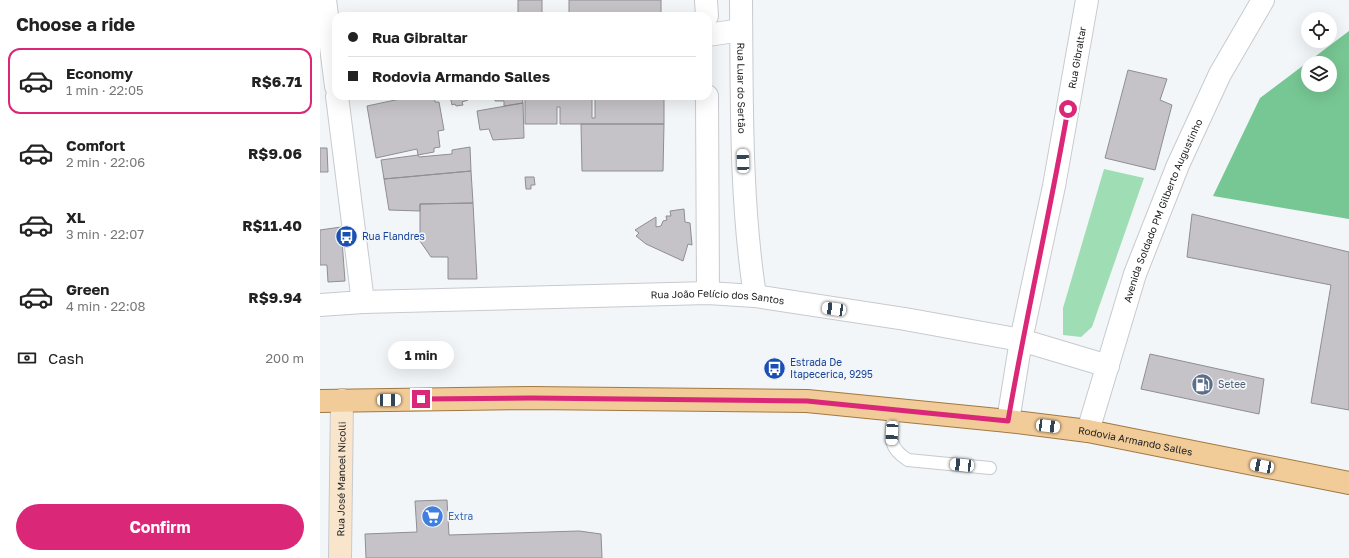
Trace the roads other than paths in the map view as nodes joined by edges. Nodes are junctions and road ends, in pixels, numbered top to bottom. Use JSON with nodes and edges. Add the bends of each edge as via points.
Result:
{"nodes":[{"id":1,"x":325,"y":0,"type":"edge"},
{"id":2,"x":706,"y":0,"type":"edge"},
{"id":3,"x":741,"y":0,"type":"edge"},
{"id":4,"x":1087,"y":0,"type":"edge"},
{"id":5,"x":1263,"y":0,"type":"edge"},
{"id":6,"x":707,"y":12,"type":"edge"},
{"id":7,"x":741,"y":30,"type":"junction"},
{"id":8,"x":712,"y":34,"type":"edge"},
{"id":9,"x":332,"y":55,"type":"edge"},
{"id":10,"x":338,"y":100,"type":"edge"},
{"id":11,"x":707,"y":100,"type":"edge"},
{"id":12,"x":708,"y":293,"type":"junction"},
{"id":13,"x":755,"y":296,"type":"junction"},
{"id":14,"x":363,"y":302,"type":"junction"},
{"id":15,"x":320,"y":305,"type":"edge"},
{"id":16,"x":1021,"y":340,"type":"junction"},
{"id":17,"x":1108,"y":366,"type":"junction"},
{"id":18,"x":342,"y":400,"type":"junction"},
{"id":19,"x":320,"y":401,"type":"edge"},
{"id":20,"x":894,"y":410,"type":"junction"},
{"id":21,"x":1008,"y":421,"type":"junction"},
{"id":22,"x":1088,"y":431,"type":"junction"},
{"id":23,"x":990,"y":468,"type":"dead end"},
{"id":24,"x":1349,"y":483,"type":"edge"},
{"id":25,"x":340,"y":558,"type":"edge"}],
"edges":[{"from":1,"to":9,"type":"street"},
{"from":2,"to":6,"type":"street"},
{"from":3,"to":7,"type":"street","name":"Rua Luar do Sertão"},
{"from":4,"to":16,"type":"street","name":"Rua Gibraltar","via":[[1054,186]]},
{"from":5,"to":17,"type":"street","name":"Avenida Soldado PM Gilberto Augustinho","via":[[1220,74],[1178,166],[1135,274]]},
{"from":7,"to":8,"type":"street"},
{"from":7,"to":13,"type":"street","name":"Rua Luar do Sertão","via":[[744,191],[747,244]]},
{"from":10,"to":14,"type":"street"},
{"from":11,"to":12,"type":"street"},
{"from":12,"to":13,"type":"street","name":"Rua João Felício dos Santos"},
{"from":12,"to":14,"type":"street","name":"Rua João Felício dos Santos"},
{"from":13,"to":16,"type":"street","name":"Rua João Felício dos Santos"},
{"from":14,"to":15,"type":"street","name":"Rua João Felício dos Santos"},
{"from":16,"to":17,"type":"street","name":"Rua João Felício dos Santos"},
{"from":16,"to":21,"type":"street","name":"Rua Gibraltar"},
{"from":17,"to":22,"type":"street","name":"Avenida Soldado PM Gilberto Augustinho"},
{"from":18,"to":19,"type":"main road","name":"Rodovia Armando Salles"},
{"from":18,"to":20,"type":"main road","name":"Rodovia Armando Salles","via":[[758,400],[807,401]]},
{"from":18,"to":25,"type":"main road","name":"Rua José Manoel Nicolli"},
{"from":20,"to":21,"type":"main road","name":"Rodovia Armando Salles"},
{"from":20,"to":23,"type":"lane","via":[[892,444],[898,454],[908,460]]},
{"from":21,"to":22,"type":"main road","name":"Rodovia Armando Salles"},
{"from":22,"to":24,"type":"main road","name":"Rodovia Armando Salles"}]}
